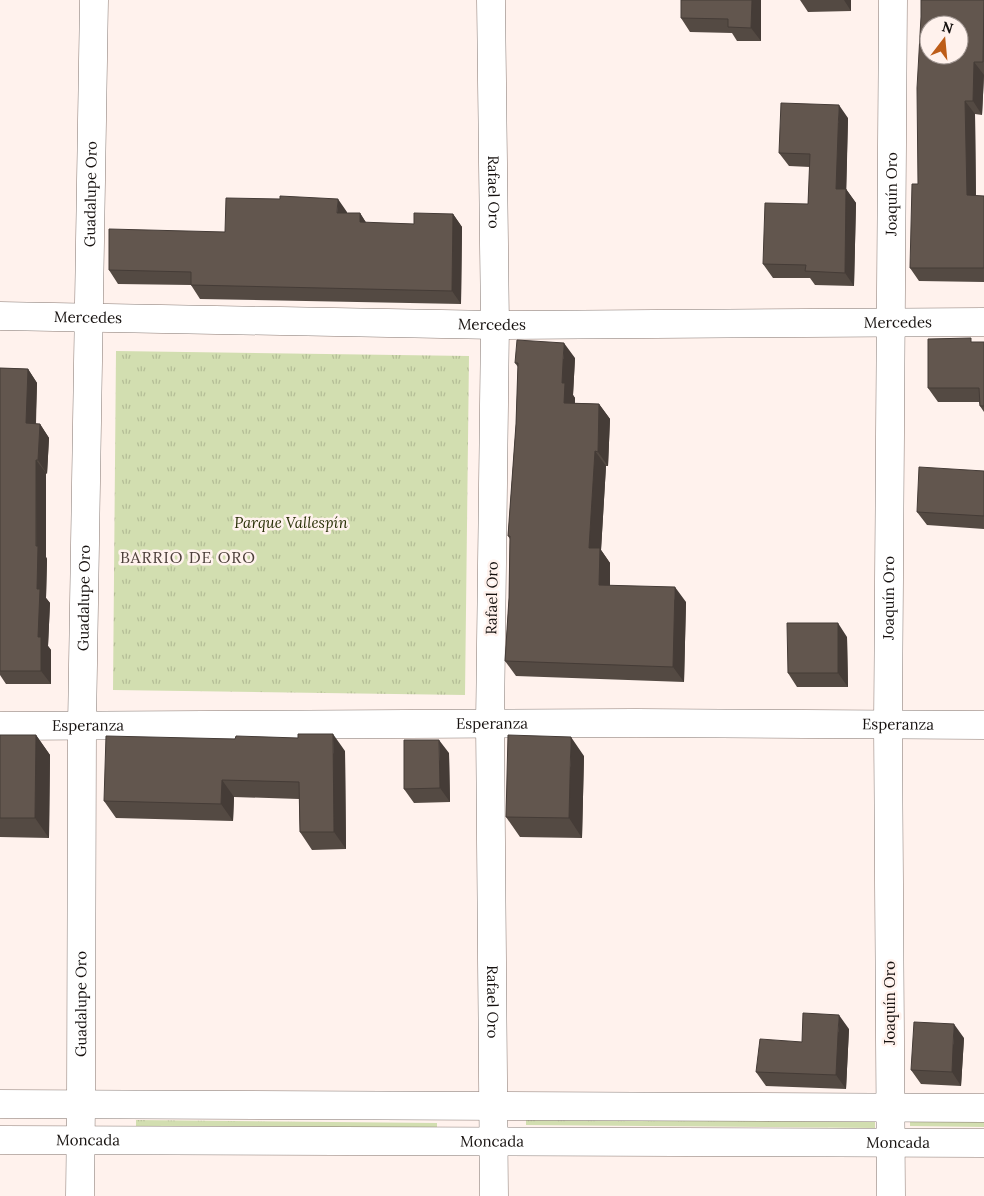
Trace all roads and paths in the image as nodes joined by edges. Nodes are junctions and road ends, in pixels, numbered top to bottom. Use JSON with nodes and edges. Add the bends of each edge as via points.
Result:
{"nodes":[{"id":1,"x":94,"y":0,"type":"edge"},
{"id":2,"x":491,"y":0,"type":"edge"},
{"id":3,"x":893,"y":0,"type":"edge"},
{"id":4,"x":0,"y":316,"type":"edge"},
{"id":5,"x":89,"y":317,"type":"junction"},
{"id":6,"x":891,"y":322,"type":"junction"},
{"id":7,"x":984,"y":322,"type":"edge"},
{"id":8,"x":495,"y":325,"type":"junction"},
{"id":9,"x":490,"y":723,"type":"junction"},
{"id":10,"x":888,"y":725,"type":"junction"},
{"id":11,"x":984,"y":725,"type":"edge"},
{"id":12,"x":0,"y":726,"type":"edge"},
{"id":13,"x":82,"y":726,"type":"junction"},
{"id":14,"x":0,"y":1104,"type":"edge"},
{"id":15,"x":81,"y":1104,"type":"junction"},
{"id":16,"x":494,"y":1106,"type":"junction"},
{"id":17,"x":890,"y":1108,"type":"junction"},
{"id":18,"x":984,"y":1108,"type":"edge"},
{"id":19,"x":0,"y":1140,"type":"edge"},
{"id":20,"x":81,"y":1140,"type":"junction"},
{"id":21,"x":494,"y":1141,"type":"junction"},
{"id":22,"x":891,"y":1142,"type":"junction"},
{"id":23,"x":984,"y":1143,"type":"edge"},
{"id":24,"x":80,"y":1196,"type":"edge"},
{"id":25,"x":494,"y":1196,"type":"edge"},
{"id":26,"x":891,"y":1196,"type":"edge"}],
"edges":[{"from":1,"to":5,"type":"street","name":"Guadalupe Oro"},
{"from":2,"to":8,"type":"street","name":"Rafael Oro"},
{"from":3,"to":6,"type":"street","name":"Joaquín Oro"},
{"from":4,"to":5,"type":"street","name":"Mercedes"},
{"from":5,"to":8,"type":"street","name":"Mercedes"},
{"from":5,"to":13,"type":"street","name":"Guadalupe Oro"},
{"from":6,"to":7,"type":"street","name":"Mercedes"},
{"from":6,"to":8,"type":"street","name":"Mercedes"},
{"from":6,"to":10,"type":"street","name":"Joaquín Oro"},
{"from":8,"to":9,"type":"street","name":"Rafael Oro"},
{"from":9,"to":10,"type":"street","name":"Esperanza"},
{"from":9,"to":13,"type":"street","name":"Esperanza"},
{"from":9,"to":16,"type":"street","name":"Rafael Oro"},
{"from":10,"to":11,"type":"street","name":"Esperanza"},
{"from":10,"to":17,"type":"street","name":"Joaquín Oro"},
{"from":12,"to":13,"type":"street","name":"Esperanza"},
{"from":13,"to":15,"type":"street","name":"Guadalupe Oro"},
{"from":14,"to":15,"type":"street"},
{"from":15,"to":16,"type":"street"},
{"from":15,"to":20,"type":"street","name":"Guadalupe Oro"},
{"from":16,"to":17,"type":"street"},
{"from":16,"to":21,"type":"street","name":"Rafael Oro"},
{"from":17,"to":18,"type":"street"},
{"from":17,"to":22,"type":"street","name":"Joaquín Oro"},
{"from":19,"to":20,"type":"street","name":"Moncada"},
{"from":20,"to":21,"type":"street","name":"Moncada"},
{"from":20,"to":24,"type":"street","name":"Guadalupe Oro"},
{"from":21,"to":22,"type":"street","name":"Moncada"},
{"from":21,"to":25,"type":"street","name":"Rafael Oro"},
{"from":22,"to":23,"type":"street","name":"Moncada"},
{"from":22,"to":26,"type":"street","name":"Joaquín Oro"}]}
